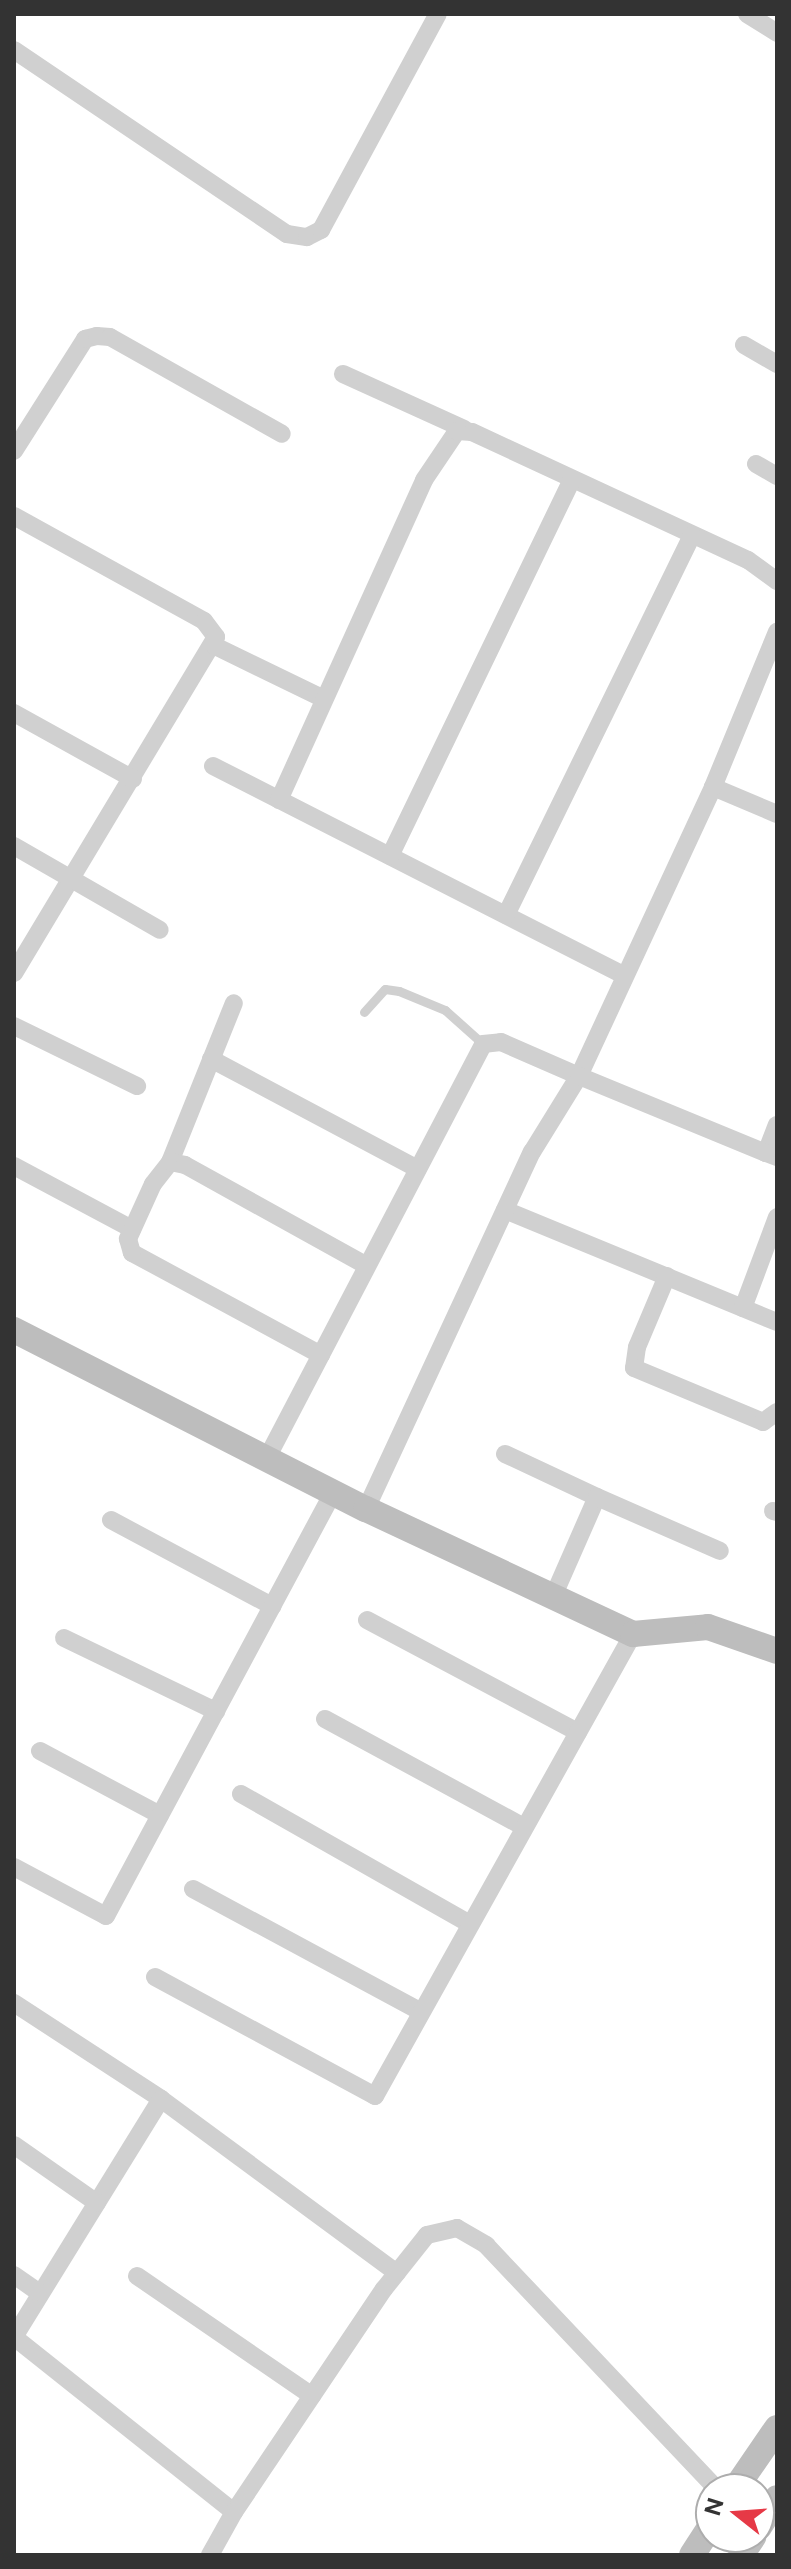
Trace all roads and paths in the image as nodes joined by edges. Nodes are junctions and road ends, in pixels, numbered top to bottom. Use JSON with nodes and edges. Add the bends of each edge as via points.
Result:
{"nodes":[{"id":1,"x":438,"y":14,"type":"edge"},
{"id":2,"x":747,"y":14,"type":"edge"},
{"id":3,"x":777,"y":33,"type":"edge"},
{"id":4,"x":14,"y":50,"type":"edge"},
{"id":5,"x":744,"y":345,"type":"dead end"},
{"id":6,"x":777,"y":364,"type":"edge"},
{"id":7,"x":343,"y":374,"type":"dead end"},
{"id":8,"x":464,"y":429,"type":"junction"},
{"id":9,"x":282,"y":434,"type":"dead end"},
{"id":10,"x":14,"y":451,"type":"edge"},
{"id":11,"x":756,"y":464,"type":"dead end"},
{"id":12,"x":777,"y":476,"type":"edge"},
{"id":13,"x":571,"y":481,"type":"junction"},
{"id":14,"x":14,"y":516,"type":"edge"},
{"id":15,"x":692,"y":535,"type":"junction"},
{"id":16,"x":777,"y":581,"type":"edge"},
{"id":17,"x":777,"y":632,"type":"edge"},
{"id":18,"x":215,"y":646,"type":"junction"},
{"id":19,"x":774,"y":660,"type":"edge"},
{"id":20,"x":324,"y":699,"type":"junction"},
{"id":21,"x":14,"y":713,"type":"edge"},
{"id":22,"x":213,"y":766,"type":"dead end"},
{"id":23,"x":133,"y":779,"type":"junction"},
{"id":24,"x":713,"y":787,"type":"junction"},
{"id":25,"x":279,"y":800,"type":"junction"},
{"id":26,"x":777,"y":814,"type":"edge"},
{"id":27,"x":14,"y":846,"type":"edge"},
{"id":28,"x":390,"y":856,"type":"junction"},
{"id":29,"x":72,"y":878,"type":"junction"},
{"id":30,"x":506,"y":915,"type":"junction"},
{"id":31,"x":160,"y":930,"type":"dead end"},
{"id":32,"x":14,"y":973,"type":"edge"},
{"id":33,"x":623,"y":975,"type":"junction"},
{"id":34,"x":234,"y":1003,"type":"dead end"},
{"id":35,"x":364,"y":1012,"type":"dead end"},
{"id":36,"x":14,"y":1026,"type":"edge"},
{"id":37,"x":483,"y":1044,"type":"junction"},
{"id":38,"x":211,"y":1059,"type":"junction"},
{"id":39,"x":579,"y":1076,"type":"junction"},
{"id":40,"x":137,"y":1086,"type":"dead end"},
{"id":41,"x":777,"y":1125,"type":"edge"},
{"id":42,"x":772,"y":1155,"type":"edge"},
{"id":43,"x":170,"y":1162,"type":"junction"},
{"id":44,"x":14,"y":1166,"type":"edge"},
{"id":45,"x":418,"y":1169,"type":"junction"},
{"id":46,"x":505,"y":1210,"type":"junction"},
{"id":47,"x":777,"y":1217,"type":"edge"},
{"id":48,"x":132,"y":1229,"type":"junction"},
{"id":49,"x":367,"y":1266,"type":"junction"},
{"id":50,"x":667,"y":1276,"type":"junction"},
{"id":51,"x":743,"y":1308,"type":"junction"},
{"id":52,"x":777,"y":1322,"type":"edge"},
{"id":53,"x":14,"y":1330,"type":"edge"},
{"id":54,"x":321,"y":1355,"type":"junction"},
{"id":55,"x":777,"y":1412,"type":"edge"},
{"id":56,"x":505,"y":1454,"type":"dead end"},
{"id":57,"x":267,"y":1458,"type":"junction"},
{"id":58,"x":334,"y":1491,"type":"junction"},
{"id":59,"x":597,"y":1497,"type":"junction"},
{"id":60,"x":366,"y":1509,"type":"junction"},
{"id":61,"x":111,"y":1520,"type":"dead end"},
{"id":62,"x":720,"y":1551,"type":"dead end"},
{"id":63,"x":553,"y":1597,"type":"junction"},
{"id":64,"x":272,"y":1606,"type":"junction"},
{"id":65,"x":367,"y":1620,"type":"dead end"},
{"id":66,"x":633,"y":1634,"type":"junction"},
{"id":67,"x":64,"y":1638,"type":"dead end"},
{"id":68,"x":777,"y":1651,"type":"edge"},
{"id":69,"x":216,"y":1711,"type":"junction"},
{"id":70,"x":325,"y":1719,"type":"dead end"},
{"id":71,"x":578,"y":1732,"type":"junction"},
{"id":72,"x":40,"y":1751,"type":"dead end"},
{"id":73,"x":241,"y":1794,"type":"dead end"},
{"id":74,"x":160,"y":1815,"type":"junction"},
{"id":75,"x":524,"y":1827,"type":"junction"},
{"id":76,"x":14,"y":1867,"type":"edge"},
{"id":77,"x":193,"y":1889,"type":"dead end"},
{"id":78,"x":470,"y":1924,"type":"junction"},
{"id":79,"x":155,"y":1977,"type":"dead end"},
{"id":80,"x":14,"y":2003,"type":"edge"},
{"id":81,"x":421,"y":2012,"type":"junction"},
{"id":82,"x":161,"y":2099,"type":"junction"},
{"id":83,"x":14,"y":2145,"type":"edge"},
{"id":84,"x":97,"y":2203,"type":"junction"},
{"id":85,"x":397,"y":2273,"type":"junction"},
{"id":86,"x":14,"y":2275,"type":"edge"},
{"id":87,"x":137,"y":2276,"type":"dead end"},
{"id":88,"x":38,"y":2292,"type":"junction"},
{"id":89,"x":14,"y":2337,"type":"edge"},
{"id":90,"x":312,"y":2396,"type":"junction"},
{"id":91,"x":777,"y":2428,"type":"edge"},
{"id":92,"x":702,"y":2473,"type":"edge"},
{"id":93,"x":746,"y":2473,"type":"edge"},
{"id":94,"x":234,"y":2512,"type":"junction"},
{"id":95,"x":210,"y":2555,"type":"edge"}],
"edges":[{"from":1,"to":4,"type":"street","via":[[321,230],[307,237],[287,234]]},
{"from":2,"to":3,"type":"street"},
{"from":5,"to":6,"type":"street"},
{"from":7,"to":8,"type":"street"},
{"from":8,"to":13,"type":"street"},
{"from":8,"to":20,"type":"street","via":[[450,436],[424,480]]},
{"from":9,"to":10,"type":"street","via":[[110,337],[97,336],[85,339]]},
{"from":11,"to":12,"type":"street"},
{"from":13,"to":15,"type":"street"},
{"from":13,"to":28,"type":"street"},
{"from":14,"to":18,"type":"street","via":[[204,621],[216,637]]},
{"from":15,"to":16,"type":"street","via":[[766,570]]},
{"from":15,"to":30,"type":"street"},
{"from":17,"to":19,"type":"street"},
{"from":18,"to":20,"type":"street"},
{"from":18,"to":23,"type":"street"},
{"from":19,"to":24,"type":"street"},
{"from":20,"to":25,"type":"street"},
{"from":21,"to":23,"type":"street"},
{"from":22,"to":25,"type":"street"},
{"from":23,"to":29,"type":"street"},
{"from":24,"to":26,"type":"street"},
{"from":24,"to":33,"type":"street"},
{"from":25,"to":28,"type":"street"},
{"from":27,"to":29,"type":"street"},
{"from":28,"to":30,"type":"street"},
{"from":29,"to":31,"type":"street"},
{"from":29,"to":32,"type":"street"},
{"from":30,"to":33,"type":"street"},
{"from":33,"to":39,"type":"street"},
{"from":34,"to":38,"type":"street"},
{"from":35,"to":37,"type":"lane","via":[[385,989],[399,991],[445,1010]]},
{"from":36,"to":40,"type":"street"},
{"from":37,"to":39,"type":"street","via":[[501,1042]]},
{"from":37,"to":45,"type":"street"},
{"from":38,"to":43,"type":"street"},
{"from":38,"to":45,"type":"street"},
{"from":39,"to":42,"type":"street"},
{"from":39,"to":46,"type":"street","via":[[532,1152]]},
{"from":41,"to":42,"type":"street"},
{"from":43,"to":48,"type":"street"},
{"from":43,"to":49,"type":"street"},
{"from":44,"to":48,"type":"street"},
{"from":45,"to":49,"type":"street"},
{"from":46,"to":50,"type":"street"},
{"from":46,"to":60,"type":"street"},
{"from":47,"to":51,"type":"street"},
{"from":48,"to":54,"type":"street","via":[[132,1253]]},
{"from":49,"to":54,"type":"street"},
{"from":50,"to":51,"type":"street"},
{"from":50,"to":55,"type":"street","via":[[637,1347],[634,1368],[763,1422]]},
{"from":51,"to":52,"type":"street"},
{"from":53,"to":57,"type":"street"},
{"from":54,"to":57,"type":"street"},
{"from":56,"to":59,"type":"street"},
{"from":57,"to":58,"type":"street"},
{"from":58,"to":60,"type":"street"},
{"from":58,"to":64,"type":"street"},
{"from":59,"to":62,"type":"street"},
{"from":59,"to":63,"type":"street"},
{"from":60,"to":63,"type":"street"},
{"from":61,"to":64,"type":"street"},
{"from":63,"to":66,"type":"street"},
{"from":64,"to":69,"type":"street"},
{"from":65,"to":71,"type":"street"},
{"from":66,"to":68,"type":"street","via":[[708,1627]]},
{"from":66,"to":71,"type":"street"},
{"from":67,"to":69,"type":"street"},
{"from":69,"to":74,"type":"street"},
{"from":70,"to":75,"type":"street"},
{"from":71,"to":75,"type":"street"},
{"from":72,"to":74,"type":"street"},
{"from":73,"to":78,"type":"street"},
{"from":74,"to":76,"type":"street","via":[[106,1916]]},
{"from":75,"to":78,"type":"street"},
{"from":77,"to":81,"type":"street"},
{"from":78,"to":81,"type":"street"},
{"from":79,"to":81,"type":"street","via":[[375,2096]]},
{"from":80,"to":82,"type":"street"},
{"from":82,"to":84,"type":"street"},
{"from":82,"to":85,"type":"street"},
{"from":83,"to":84,"type":"street"},
{"from":84,"to":88,"type":"street"},
{"from":85,"to":90,"type":"street"},
{"from":85,"to":92,"type":"street","via":[[427,2235],[439,2229],[467,2232],[486,2245]]},
{"from":86,"to":88,"type":"street"},
{"from":87,"to":90,"type":"street"},
{"from":88,"to":89,"type":"street"},
{"from":89,"to":94,"type":"street"},
{"from":90,"to":94,"type":"street"},
{"from":91,"to":93,"type":"street"},
{"from":94,"to":95,"type":"street"}]}
